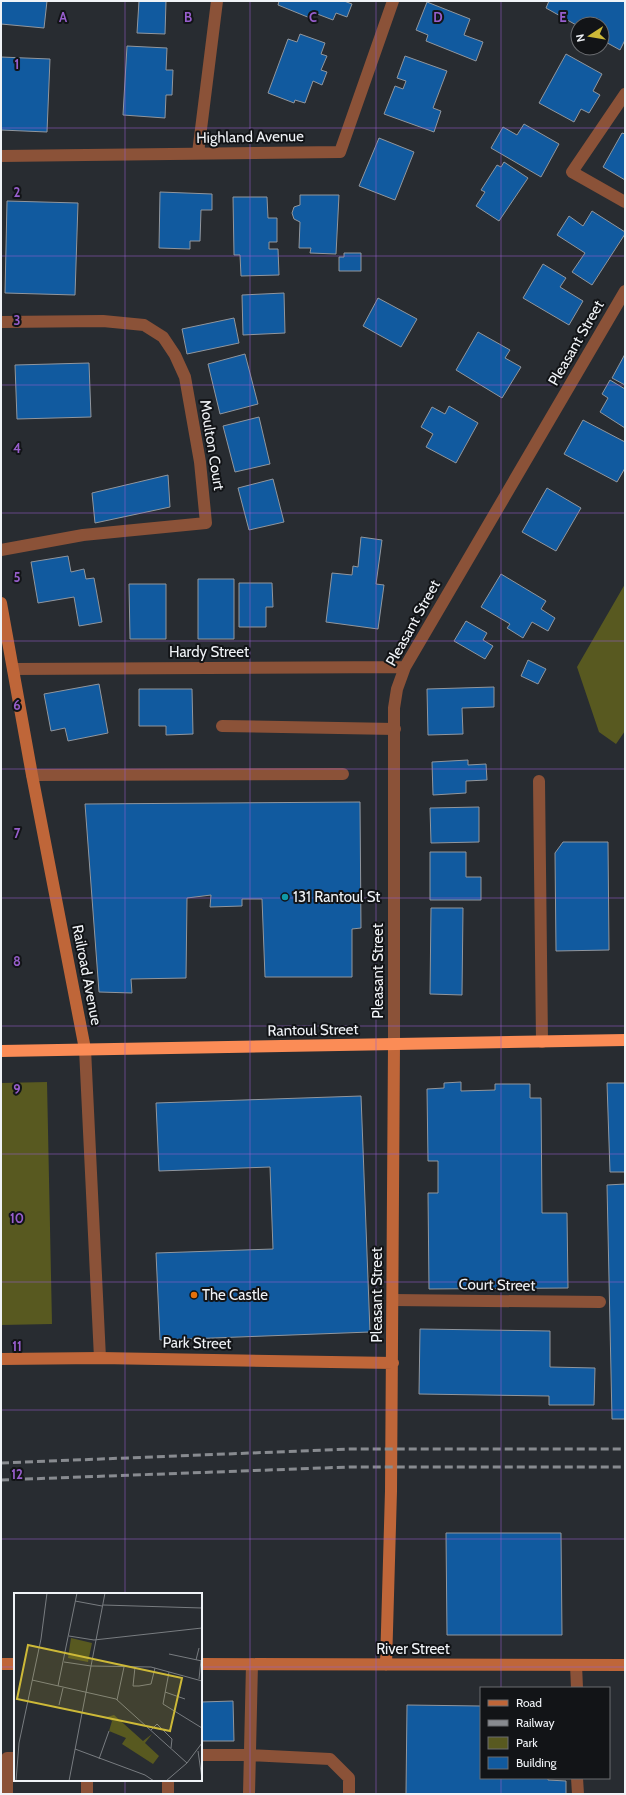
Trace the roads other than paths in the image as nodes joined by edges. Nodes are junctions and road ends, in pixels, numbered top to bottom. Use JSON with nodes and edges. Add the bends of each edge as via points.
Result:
{"nodes":[{"id":1,"x":217,"y":1,"type":"edge"},
{"id":2,"x":394,"y":1,"type":"edge"},
{"id":3,"x":625,"y":94,"type":"edge"},
{"id":4,"x":198,"y":153,"type":"junction"},
{"id":5,"x":1,"y":156,"type":"edge"},
{"id":6,"x":625,"y":202,"type":"edge"},
{"id":7,"x":625,"y":291,"type":"edge"},
{"id":8,"x":1,"y":322,"type":"edge"},
{"id":9,"x":1,"y":550,"type":"edge"},
{"id":10,"x":1,"y":603,"type":"edge"},
{"id":11,"x":405,"y":667,"type":"junction"},
{"id":12,"x":13,"y":669,"type":"junction"},
{"id":13,"x":222,"y":726,"type":"dead end"},
{"id":14,"x":395,"y":729,"type":"junction"},
{"id":15,"x":343,"y":774,"type":"dead end"},
{"id":16,"x":32,"y":775,"type":"junction"},
{"id":17,"x":539,"y":781,"type":"dead end"},
{"id":18,"x":625,"y":1040,"type":"edge"},
{"id":19,"x":542,"y":1042,"type":"junction"},
{"id":20,"x":394,"y":1044,"type":"junction"},
{"id":21,"x":85,"y":1049,"type":"junction"},
{"id":22,"x":1,"y":1051,"type":"edge"},
{"id":23,"x":393,"y":1300,"type":"junction"},
{"id":24,"x":600,"y":1302,"type":"dead end"},
{"id":25,"x":100,"y":1358,"type":"junction"},
{"id":26,"x":1,"y":1359,"type":"edge"},
{"id":27,"x":393,"y":1363,"type":"junction"},
{"id":28,"x":1,"y":1664,"type":"edge"},
{"id":29,"x":14,"y":1664,"type":"edge"},
{"id":30,"x":202,"y":1664,"type":"edge"},
{"id":31,"x":252,"y":1664,"type":"junction"},
{"id":32,"x":386,"y":1665,"type":"junction"},
{"id":33,"x":576,"y":1665,"type":"junction"},
{"id":34,"x":625,"y":1665,"type":"edge"},
{"id":35,"x":577,"y":1687,"type":"edge"},
{"id":36,"x":202,"y":1755,"type":"edge"},
{"id":37,"x":250,"y":1755,"type":"junction"},
{"id":38,"x":11,"y":1758,"type":"edge"},
{"id":39,"x":577,"y":1779,"type":"edge"},
{"id":40,"x":87,"y":1781,"type":"edge"},
{"id":41,"x":168,"y":1781,"type":"edge"},
{"id":42,"x":7,"y":1794,"type":"edge"},
{"id":43,"x":87,"y":1794,"type":"edge"},
{"id":44,"x":168,"y":1794,"type":"edge"},
{"id":45,"x":249,"y":1794,"type":"edge"},
{"id":46,"x":349,"y":1794,"type":"edge"},
{"id":47,"x":578,"y":1794,"type":"edge"}],
"edges":[{"from":1,"to":4,"type":"street"},
{"from":2,"to":4,"type":"street","name":"Highland Avenue","via":[[340,152]]},
{"from":3,"to":6,"type":"street","via":[[572,172]]},
{"from":4,"to":5,"type":"street","name":"Highland Avenue"},
{"from":7,"to":11,"type":"street","name":"Pleasant Street"},
{"from":8,"to":9,"type":"street","name":"Moulton Court","via":[[103,321],[144,325],[163,337],[176,355],[185,377],[200,462],[206,523],[83,535]]},
{"from":10,"to":12,"type":"street","name":"Railroad Avenue"},
{"from":11,"to":12,"type":"street","name":"Hardy Street"},
{"from":11,"to":14,"type":"street","name":"Pleasant Street","via":[[397,689]]},
{"from":12,"to":16,"type":"street","name":"Railroad Avenue"},
{"from":13,"to":14,"type":"street"},
{"from":14,"to":20,"type":"street","name":"Pleasant Street"},
{"from":15,"to":16,"type":"street"},
{"from":16,"to":21,"type":"street","name":"Railroad Avenue"},
{"from":17,"to":19,"type":"street"},
{"from":18,"to":19,"type":"highway","name":"Rantoul Street"},
{"from":19,"to":20,"type":"highway","name":"Rantoul Street"},
{"from":20,"to":21,"type":"highway","name":"Rantoul Street"},
{"from":20,"to":23,"type":"street","name":"Pleasant Street"},
{"from":21,"to":22,"type":"highway","name":"Rantoul Street"},
{"from":21,"to":25,"type":"street","name":"Railroad Avenue"},
{"from":23,"to":24,"type":"street","name":"Court Street"},
{"from":23,"to":27,"type":"street","name":"Pleasant Street"},
{"from":25,"to":26,"type":"street","name":"Park Street"},
{"from":25,"to":27,"type":"street","name":"Park Street"},
{"from":27,"to":32,"type":"street","name":"Pleasant Street"},
{"from":28,"to":29,"type":"street"},
{"from":30,"to":31,"type":"street","name":"River Street"},
{"from":31,"to":32,"type":"street","name":"River Street"},
{"from":31,"to":37,"type":"street"},
{"from":32,"to":33,"type":"street","name":"River Street"},
{"from":33,"to":34,"type":"street","name":"River Street"},
{"from":33,"to":35,"type":"street"},
{"from":36,"to":37,"type":"street"},
{"from":37,"to":45,"type":"street"},
{"from":37,"to":46,"type":"street","via":[[330,1759],[349,1778]]},
{"from":38,"to":42,"type":"street"},
{"from":39,"to":47,"type":"street"},
{"from":40,"to":43,"type":"street"},
{"from":41,"to":44,"type":"street"}]}
